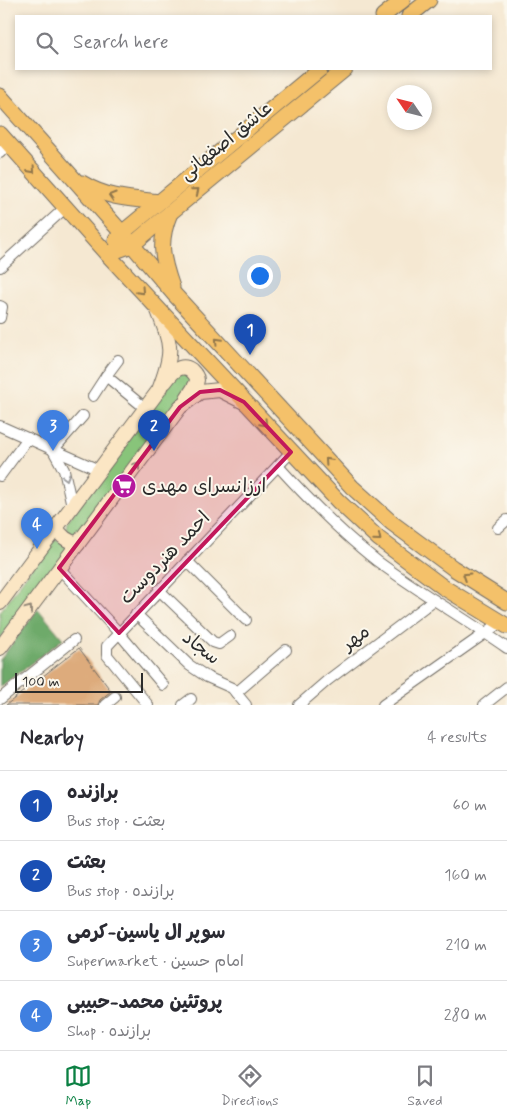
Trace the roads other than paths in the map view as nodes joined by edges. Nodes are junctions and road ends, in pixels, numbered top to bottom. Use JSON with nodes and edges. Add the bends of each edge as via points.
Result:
{"nodes":[{"id":1,"x":403,"y":0,"type":"edge"},
{"id":2,"x":429,"y":0,"type":"edge"},
{"id":3,"x":384,"y":15,"type":"edge"},
{"id":4,"x":410,"y":15,"type":"edge"},
{"id":5,"x":319,"y":70,"type":"edge"},
{"id":6,"x":344,"y":70,"type":"edge"},
{"id":7,"x":0,"y":96,"type":"edge"},
{"id":8,"x":3,"y":143,"type":"edge"},
{"id":9,"x":69,"y":174,"type":"junction"},
{"id":10,"x":159,"y":202,"type":"junction"},
{"id":11,"x":66,"y":207,"type":"junction"},
{"id":12,"x":171,"y":212,"type":"junction"},
{"id":13,"x":122,"y":232,"type":"junction"},
{"id":14,"x":132,"y":245,"type":"junction"},
{"id":15,"x":107,"y":254,"type":"junction"},
{"id":16,"x":0,"y":267,"type":"edge"},
{"id":17,"x":174,"y":294,"type":"junction"},
{"id":18,"x":0,"y":306,"type":"edge"},
{"id":19,"x":157,"y":308,"type":"junction"},
{"id":20,"x":0,"y":318,"type":"edge"},
{"id":21,"x":118,"y":360,"type":"dead end"},
{"id":22,"x":106,"y":376,"type":"junction"},
{"id":23,"x":159,"y":390,"type":"junction"},
{"id":24,"x":93,"y":396,"type":"dead end"},
{"id":25,"x":244,"y":402,"type":"junction"},
{"id":26,"x":180,"y":407,"type":"junction"},
{"id":27,"x":145,"y":408,"type":"junction"},
{"id":28,"x":83,"y":416,"type":"dead end"},
{"id":29,"x":0,"y":426,"type":"edge"},
{"id":30,"x":28,"y":438,"type":"junction"},
{"id":31,"x":54,"y":450,"type":"junction"},
{"id":32,"x":291,"y":452,"type":"junction"},
{"id":33,"x":278,"y":466,"type":"junction"},
{"id":34,"x":99,"y":470,"type":"junction"},
{"id":35,"x":0,"y":476,"type":"edge"},
{"id":36,"x":352,"y":487,"type":"junction"},
{"id":37,"x":338,"y":501,"type":"junction"},
{"id":38,"x":72,"y":506,"type":"junction"},
{"id":39,"x":507,"y":520,"type":"edge"},
{"id":40,"x":56,"y":528,"type":"junction"},
{"id":41,"x":498,"y":528,"type":"dead end"},
{"id":42,"x":78,"y":544,"type":"junction"},
{"id":43,"x":187,"y":561,"type":"junction"},
{"id":44,"x":59,"y":568,"type":"junction"},
{"id":45,"x":159,"y":590,"type":"junction"},
{"id":46,"x":434,"y":600,"type":"junction"},
{"id":47,"x":507,"y":602,"type":"edge"},
{"id":48,"x":0,"y":603,"type":"edge"},
{"id":49,"x":136,"y":614,"type":"junction"},
{"id":50,"x":246,"y":620,"type":"dead end"},
{"id":51,"x":504,"y":624,"type":"edge"},
{"id":52,"x":119,"y":633,"type":"junction"},
{"id":53,"x":486,"y":633,"type":"junction"},
{"id":54,"x":230,"y":636,"type":"dead end"},
{"id":55,"x":74,"y":640,"type":"dead end"},
{"id":56,"x":0,"y":648,"type":"edge"},
{"id":57,"x":507,"y":648,"type":"edge"},
{"id":58,"x":286,"y":650,"type":"dead end"},
{"id":59,"x":163,"y":684,"type":"dead end"},
{"id":60,"x":507,"y":687,"type":"edge"},
{"id":61,"x":236,"y":693,"type":"junction"},
{"id":62,"x":115,"y":697,"type":"dead end"},
{"id":63,"x":0,"y":699,"type":"edge"},
{"id":64,"x":105,"y":705,"type":"edge"},
{"id":65,"x":148,"y":705,"type":"edge"},
{"id":66,"x":246,"y":705,"type":"edge"},
{"id":67,"x":299,"y":705,"type":"edge"},
{"id":68,"x":383,"y":705,"type":"edge"},
{"id":69,"x":484,"y":705,"type":"edge"}],
"edges":[{"from":1,"to":3,"type":"main road"},
{"from":2,"to":4,"type":"main road"},
{"from":5,"to":10,"type":"main road","name":"عاشق اصفهانی"},
{"from":12,"to":6,"type":"main road","name":"عاشق اصفهانی","one_way":true},
{"from":7,"to":9,"type":"main road"},
{"from":8,"to":11,"type":"main road","one_way":true},
{"from":10,"to":9,"type":"main road","one_way":true,"via":[[106,195]]},
{"from":9,"to":13,"type":"main road"},
{"from":10,"to":13,"type":"main road","name":"عاشق اصفهانی"},
{"from":11,"to":15,"type":"main road"},
{"from":11,"to":16,"type":"street"},
{"from":12,"to":14,"type":"main road","name":"عاشق اصفهانی"},
{"from":12,"to":17,"type":"main road","via":[[162,243],[163,262]]},
{"from":13,"to":14,"type":"main road"},
{"from":13,"to":15,"type":"main road","name":"عاشق اصفهانی"},
{"from":14,"to":15,"type":"main road"},
{"from":14,"to":17,"type":"main road"},
{"from":15,"to":19,"type":"main road","one_way":true},
{"from":36,"to":17,"type":"main road","one_way":true},
{"from":18,"to":20,"type":"street"},
{"from":19,"to":23,"type":"main road","via":[[170,341],[170,357]]},
{"from":19,"to":25,"type":"main road"},
{"from":21,"to":22,"type":"street"},
{"from":22,"to":24,"type":"street"},
{"from":22,"to":27,"type":"street"},
{"from":23,"to":26,"type":"main road","via":[[174,371],[189,368],[197,382]]},
{"from":23,"to":27,"type":"main road"},
{"from":25,"to":26,"type":"main road","via":[[220,390],[200,392]]},
{"from":25,"to":32,"type":"main road","one_way":true},
{"from":42,"to":26,"type":"main road","one_way":true},
{"from":27,"to":34,"type":"main road"},
{"from":28,"to":31,"type":"street"},
{"from":29,"to":30,"type":"street"},
{"from":30,"to":31,"type":"street"},
{"from":30,"to":35,"type":"street"},
{"from":31,"to":34,"type":"street"},
{"from":31,"to":38,"type":"street","one_way":true,"via":[[64,470]]},
{"from":32,"to":33,"type":"street","name":"احمد هنردوست"},
{"from":32,"to":37,"type":"main road"},
{"from":33,"to":43,"type":"street","name":"احمد هنردوست"},
{"from":33,"to":46,"type":"street","via":[[337,526],[376,559]]},
{"from":34,"to":38,"type":"main road"},
{"from":36,"to":37,"type":"main road"},
{"from":47,"to":36,"type":"main road","one_way":true,"via":[[453,568],[392,523]]},
{"from":37,"to":51,"type":"main road","one_way":true,"via":[[379,540],[443,587]]},
{"from":38,"to":40,"type":"main road"},
{"from":39,"to":41,"type":"street"},
{"from":40,"to":42,"type":"main road","via":[[68,542]]},
{"from":40,"to":48,"type":"main road"},
{"from":42,"to":44,"type":"main road"},
{"from":43,"to":45,"type":"street","name":"احمد هنردوست"},
{"from":43,"to":50,"type":"street"},
{"from":44,"to":52,"type":"street"},
{"from":56,"to":44,"type":"main road","one_way":true},
{"from":45,"to":49,"type":"street","name":"احمد هنردوست"},
{"from":45,"to":54,"type":"street","via":[[213,642],[219,644]]},
{"from":46,"to":53,"type":"street"},
{"from":46,"to":67,"type":"street","name":"مهر"},
{"from":49,"to":52,"type":"street","name":"احمد هنردوست"},
{"from":49,"to":61,"type":"street","name":"سجاد","via":[[189,664]]},
{"from":51,"to":53,"type":"street"},
{"from":52,"to":59,"type":"street"},
{"from":52,"to":65,"type":"street","name":"احمد هنردوست","via":[[107,646],[107,655]]},
{"from":53,"to":57,"type":"street"},
{"from":53,"to":68,"type":"street"},
{"from":55,"to":63,"type":"street"},
{"from":58,"to":61,"type":"street"},
{"from":60,"to":69,"type":"street"},
{"from":61,"to":66,"type":"street","name":"سجاد"},
{"from":62,"to":64,"type":"street"}]}
